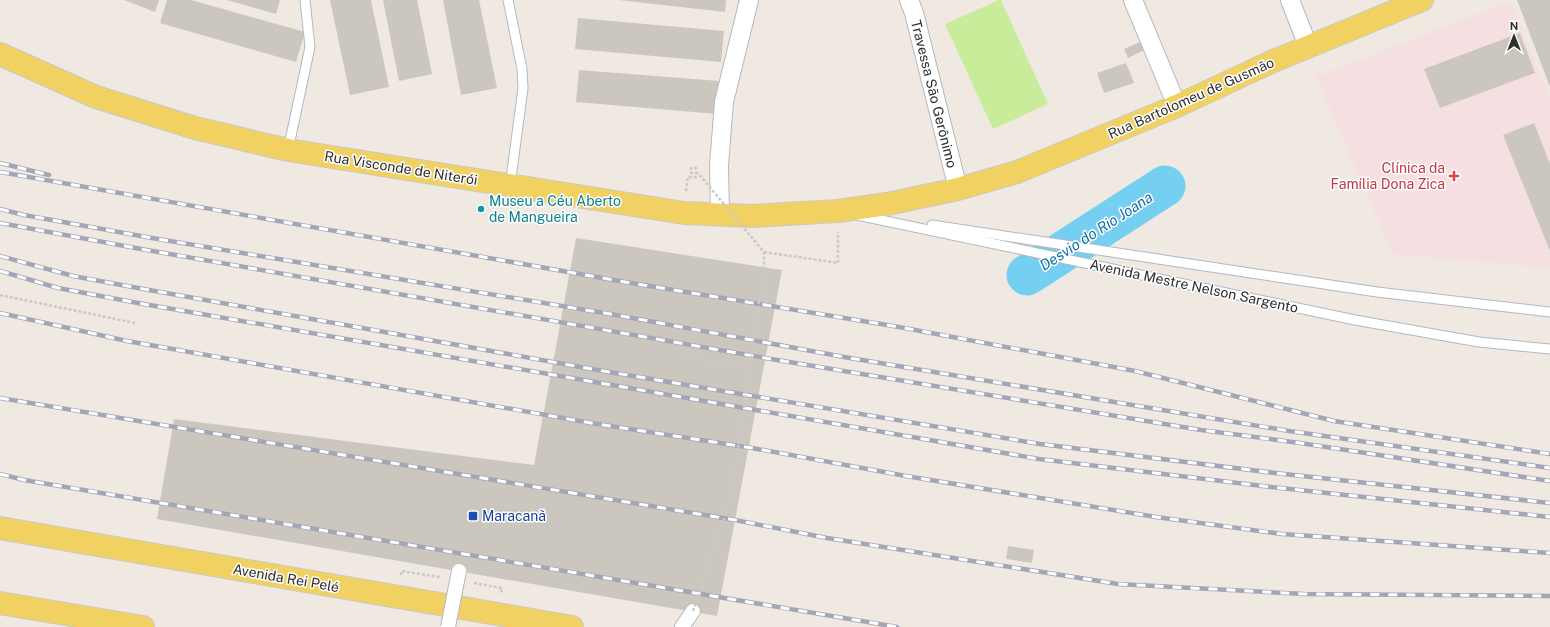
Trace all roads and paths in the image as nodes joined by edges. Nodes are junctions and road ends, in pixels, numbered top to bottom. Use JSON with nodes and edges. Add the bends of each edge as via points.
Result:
{"nodes":[{"id":1,"x":305,"y":0,"type":"edge"},
{"id":2,"x":508,"y":0,"type":"edge"},
{"id":3,"x":749,"y":0,"type":"edge"},
{"id":4,"x":909,"y":0,"type":"edge"},
{"id":5,"x":1133,"y":0,"type":"edge"},
{"id":6,"x":1290,"y":0,"type":"edge"},
{"id":7,"x":1422,"y":0,"type":"edge"},
{"id":8,"x":1308,"y":46,"type":"junction"},
{"id":9,"x":0,"y":54,"type":"edge"},
{"id":10,"x":1176,"y":106,"type":"junction"},
{"id":11,"x":288,"y":150,"type":"junction"},
{"id":12,"x":698,"y":173,"type":"dead end"},
{"id":13,"x":510,"y":186,"type":"junction"},
{"id":14,"x":958,"y":189,"type":"junction"},
{"id":15,"x":838,"y":211,"type":"junction"},
{"id":16,"x":720,"y":216,"type":"junction"},
{"id":17,"x":764,"y":252,"type":"junction"},
{"id":18,"x":0,"y":295,"type":"edge"},
{"id":19,"x":1550,"y":312,"type":"edge"},
{"id":20,"x":135,"y":323,"type":"dead end"},
{"id":21,"x":1550,"y":349,"type":"edge"},
{"id":22,"x":684,"y":357,"type":"dead end"},
{"id":23,"x":749,"y":368,"type":"junction"},
{"id":24,"x":0,"y":528,"type":"edge"},
{"id":25,"x":459,"y":571,"type":"dead end"},
{"id":26,"x":0,"y":603,"type":"edge"},
{"id":27,"x":693,"y":611,"type":"joint"},
{"id":28,"x":144,"y":627,"type":"edge"},
{"id":29,"x":448,"y":627,"type":"edge"},
{"id":30,"x":572,"y":627,"type":"edge"},
{"id":31,"x":682,"y":627,"type":"edge"}],
"edges":[{"from":1,"to":11,"type":"lane","via":[[310,47]]},
{"from":2,"to":13,"type":"lane","via":[[522,70],[523,88]]},
{"from":3,"to":16,"type":"street","via":[[724,102],[719,165]]},
{"from":4,"to":14,"type":"street","name":"Travessa São Gerônimo"},
{"from":5,"to":10,"type":"street"},
{"from":6,"to":8,"type":"street"},
{"from":7,"to":8,"type":"main road","name":"Rua Bartolomeu de Gusmão"},
{"from":8,"to":10,"type":"main road","name":"Rua Bartolomeu de Gusmão"},
{"from":9,"to":11,"type":"main road","name":"Rua Visconde de Niterói","via":[[96,97],[195,128]]},
{"from":10,"to":14,"type":"main road","name":"Rua Bartolomeu de Gusmão","via":[[1017,172]]},
{"from":11,"to":13,"type":"main road","name":"Rua Visconde de Niterói"},
{"from":12,"to":17,"type":"path","bridge":true},
{"from":13,"to":16,"type":"main road","name":"Rua Visconde de Niterói","via":[[684,213]]},
{"from":14,"to":15,"type":"main road","name":"Rua Visconde de Niterói"},
{"from":15,"to":16,"type":"main road","name":"Rua Visconde de Niterói"},
{"from":15,"to":17,"type":"path","via":[[838,263]]},
{"from":15,"to":19,"type":"lane","name":"Avenida Mestre Nelson Sargento","via":[[1377,292]]},
{"from":15,"to":21,"type":"lane","name":"Avenida Mestre Nelson Sargento","via":[[1355,320],[1479,342]]},
{"from":17,"to":23,"type":"path","bridge":true},
{"from":18,"to":20,"type":"path"},
{"from":22,"to":23,"type":"path"},
{"from":23,"to":27,"type":"path","bridge":true,"via":[[731,498]]},
{"from":24,"to":30,"type":"main road","name":"Avenida Rei Pelé"},
{"from":25,"to":29,"type":"street","bridge":true},
{"from":26,"to":28,"type":"main road"},
{"from":27,"to":31,"type":"street"}]}
